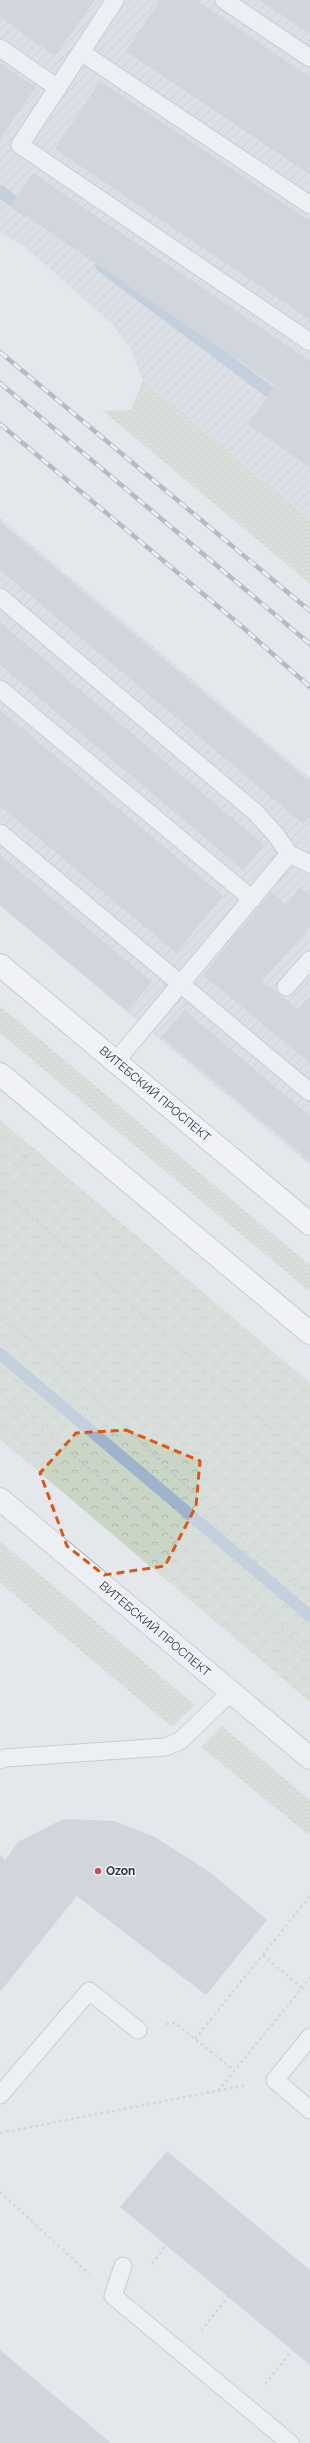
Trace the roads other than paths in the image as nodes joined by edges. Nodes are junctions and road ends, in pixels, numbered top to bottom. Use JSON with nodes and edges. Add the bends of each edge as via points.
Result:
{"nodes":[{"id":1,"x":115,"y":0,"type":"edge"},
{"id":2,"x":224,"y":0,"type":"edge"},
{"id":3,"x":0,"y":48,"type":"edge"},
{"id":4,"x":81,"y":52,"type":"junction"},
{"id":5,"x":310,"y":58,"type":"edge"},
{"id":6,"x":58,"y":88,"type":"junction"},
{"id":7,"x":310,"y":205,"type":"edge"},
{"id":8,"x":310,"y":342,"type":"edge"},
{"id":9,"x":0,"y":597,"type":"edge"},
{"id":10,"x":0,"y":689,"type":"edge"},
{"id":11,"x":0,"y":833,"type":"edge"},
{"id":12,"x":289,"y":854,"type":"junction"},
{"id":13,"x":310,"y":864,"type":"edge"},
{"id":14,"x":252,"y":899,"type":"junction"},
{"id":15,"x":310,"y":960,"type":"edge"},
{"id":16,"x":0,"y":965,"type":"edge"},
{"id":17,"x":181,"y":984,"type":"junction"},
{"id":18,"x":286,"y":987,"type":"dead end"},
{"id":19,"x":116,"y":1061,"type":"junction"},
{"id":20,"x":0,"y":1074,"type":"edge"},
{"id":21,"x":310,"y":1092,"type":"edge"},
{"id":22,"x":310,"y":1224,"type":"edge"},
{"id":23,"x":310,"y":1333,"type":"edge"},
{"id":24,"x":0,"y":1500,"type":"edge"},
{"id":25,"x":231,"y":1692,"type":"junction"},
{"id":26,"x":310,"y":1758,"type":"edge"},
{"id":27,"x":0,"y":1760,"type":"edge"},
{"id":28,"x":138,"y":2030,"type":"road end"},
{"id":29,"x":310,"y":2037,"type":"edge"},
{"id":30,"x":0,"y":2095,"type":"edge"},
{"id":31,"x":310,"y":2110,"type":"edge"},
{"id":32,"x":123,"y":2266,"type":"dead end"},
{"id":33,"x":290,"y":2443,"type":"edge"}],
"edges":[{"from":1,"to":4,"type":"lane"},
{"from":2,"to":5,"type":"lane"},
{"from":3,"to":6,"type":"lane"},
{"from":4,"to":6,"type":"lane"},
{"from":4,"to":7,"type":"lane"},
{"from":6,"to":8,"type":"lane","via":[[20,145]]},
{"from":9,"to":12,"type":"lane","via":[[255,812]]},
{"from":10,"to":14,"type":"lane"},
{"from":11,"to":17,"type":"lane"},
{"from":12,"to":13,"type":"lane"},
{"from":12,"to":14,"type":"lane"},
{"from":14,"to":17,"type":"lane"},
{"from":15,"to":18,"type":"lane"},
{"from":16,"to":19,"type":"main road","name":"ВИТЕБСКИЙ ПРОСПЕКТ"},
{"from":17,"to":19,"type":"lane"},
{"from":17,"to":21,"type":"lane"},
{"from":19,"to":22,"type":"main road","name":"ВИТЕБСКИЙ ПРОСПЕКТ"},
{"from":20,"to":23,"type":"main road"},
{"from":24,"to":25,"type":"street","name":"ВИТЕБСКИЙ ПРОСПЕКТ"},
{"from":25,"to":26,"type":"street","name":"ВИТЕБСКИЙ ПРОСПЕКТ"},
{"from":25,"to":27,"type":"lane","via":[[180,1741],[165,1748]]},
{"from":28,"to":30,"type":"lane","via":[[89,1991]]},
{"from":29,"to":31,"type":"lane","via":[[275,2080]]},
{"from":32,"to":33,"type":"lane","via":[[113,2296]]}]}
